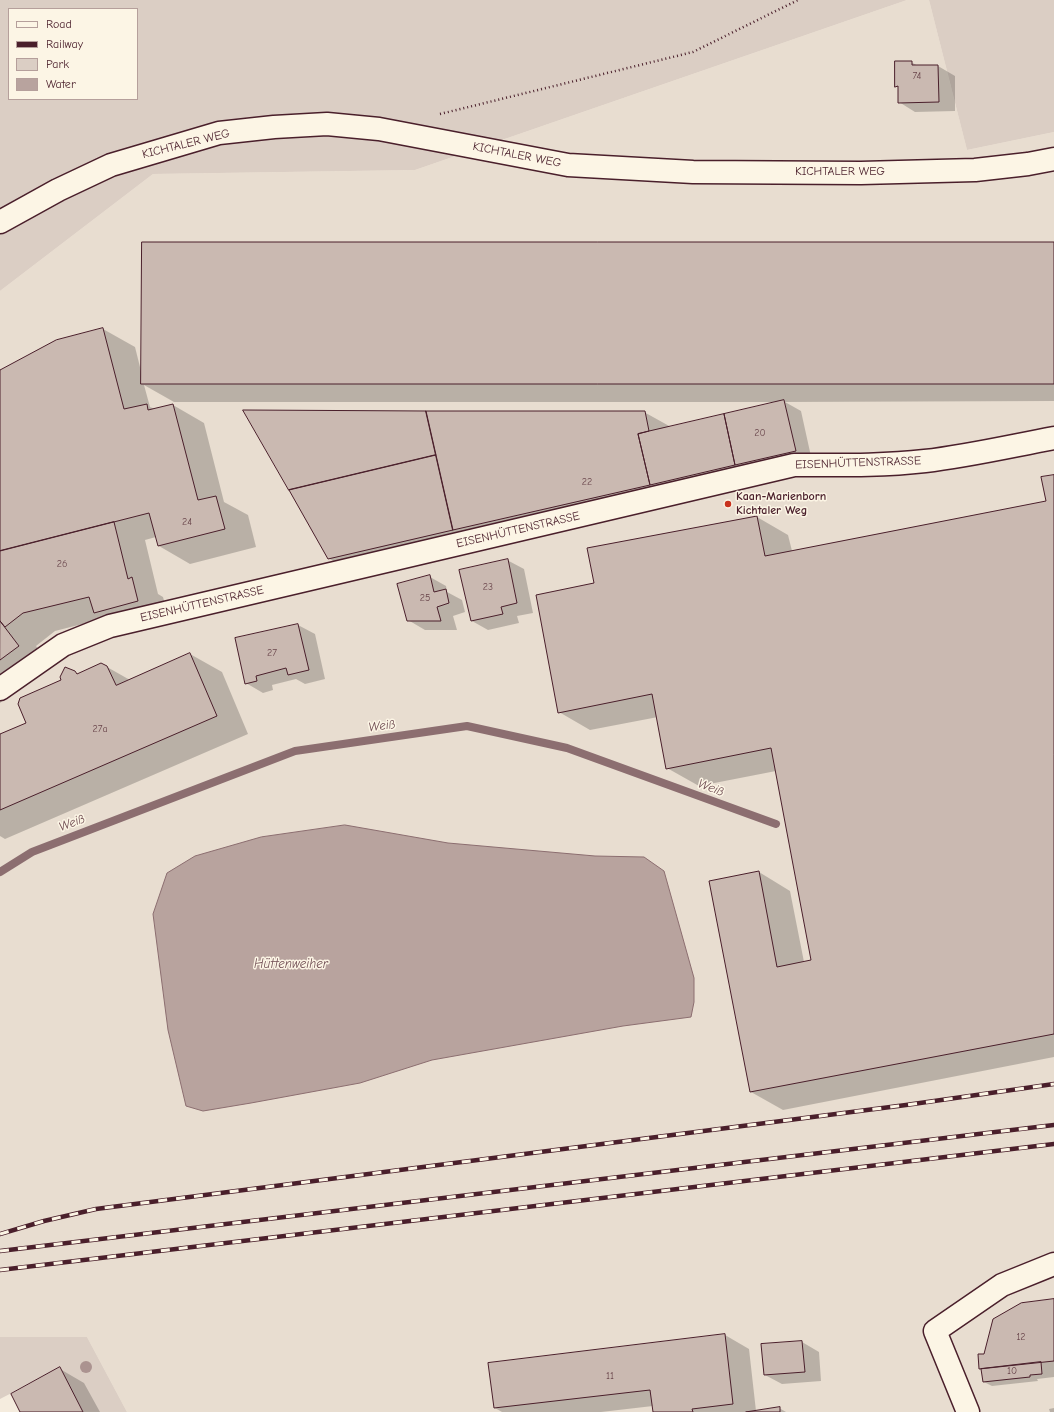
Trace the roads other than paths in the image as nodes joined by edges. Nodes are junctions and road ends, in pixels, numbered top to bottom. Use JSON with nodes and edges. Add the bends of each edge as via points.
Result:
{"nodes":[{"id":1,"x":1054,"y":159,"type":"edge"},
{"id":2,"x":0,"y":222,"type":"edge"},
{"id":3,"x":1054,"y":438,"type":"edge"},
{"id":4,"x":0,"y":689,"type":"edge"},
{"id":5,"x":1054,"y":1264,"type":"edge"},
{"id":6,"x":968,"y":1412,"type":"edge"}],
"edges":[{"from":1,"to":2,"type":"street","name":"KICHTALER WEG","via":[[975,170],[693,172],[568,165],[371,128],[327,124],[274,127],[220,133],[111,165]]},
{"from":3,"to":4,"type":"street","name":"EISENHÜTTENSTRASSE","via":[[925,461],[883,465],[794,465],[126,622],[62,645]]},
{"from":5,"to":6,"type":"street","via":[[1002,1285],[935,1331]]}]}
